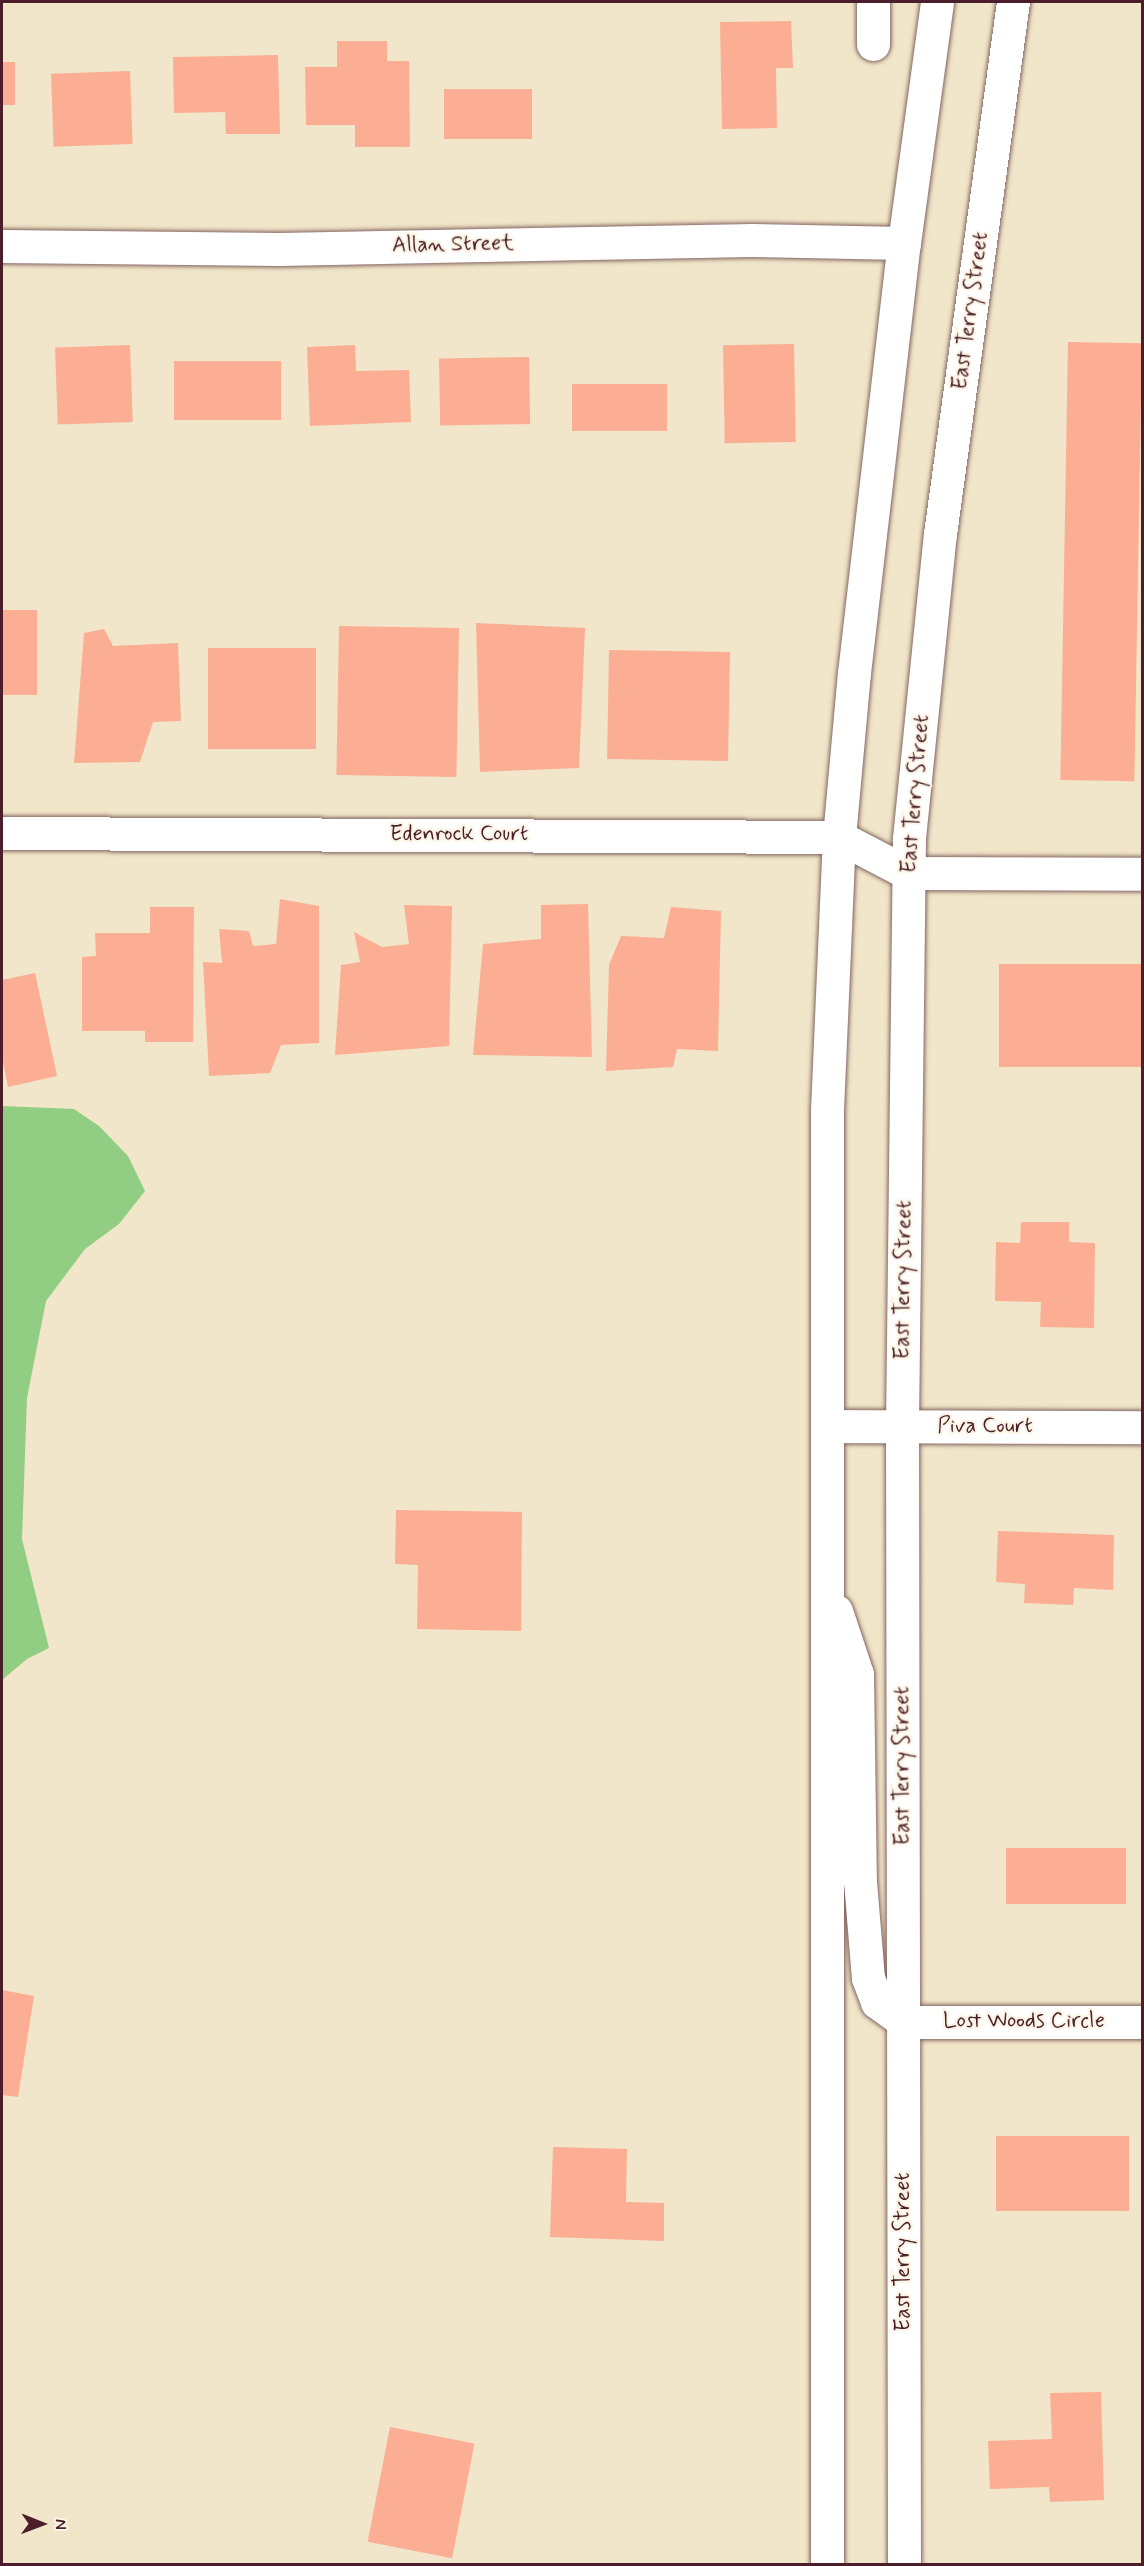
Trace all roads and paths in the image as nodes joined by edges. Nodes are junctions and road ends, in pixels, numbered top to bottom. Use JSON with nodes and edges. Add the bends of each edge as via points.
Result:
{"nodes":[{"id":1,"x":873,"y":2,"type":"edge"},
{"id":2,"x":937,"y":2,"type":"edge"},
{"id":3,"x":1013,"y":2,"type":"edge"},
{"id":4,"x":873,"y":44,"type":"dead end"},
{"id":5,"x":904,"y":243,"type":"junction"},
{"id":6,"x":2,"y":246,"type":"edge"},
{"id":7,"x":2,"y":833,"type":"edge"},
{"id":8,"x":839,"y":837,"type":"junction"},
{"id":9,"x":908,"y":873,"type":"junction"},
{"id":10,"x":1143,"y":874,"type":"edge"},
{"id":11,"x":827,"y":1426,"type":"junction"},
{"id":12,"x":902,"y":1426,"type":"junction"},
{"id":13,"x":1143,"y":1427,"type":"edge"},
{"id":14,"x":827,"y":1584,"type":"junction"},
{"id":15,"x":905,"y":2022,"type":"junction"},
{"id":16,"x":1143,"y":2022,"type":"edge"},
{"id":17,"x":827,"y":2565,"type":"edge"},
{"id":18,"x":904,"y":2565,"type":"edge"}],
"edges":[{"from":1,"to":4,"type":"street"},
{"from":2,"to":5,"type":"street"},
{"from":3,"to":9,"type":"street","name":"East Terry Street","via":[[940,534]]},
{"from":5,"to":6,"type":"street","name":"Allan Street","via":[[610,241],[279,249]]},
{"from":5,"to":8,"type":"street"},
{"from":7,"to":8,"type":"street","name":"Edenrock Court"},
{"from":8,"to":9,"type":"street","name":"Edenrock Court"},
{"from":8,"to":11,"type":"street","via":[[827,1110]]},
{"from":9,"to":10,"type":"street"},
{"from":9,"to":12,"type":"street","name":"East Terry Street"},
{"from":11,"to":12,"type":"street","name":"Piva Court"},
{"from":11,"to":14,"type":"street"},
{"from":12,"to":13,"type":"street","name":"Piva Court"},
{"from":12,"to":15,"type":"street","name":"East Terry Street"},
{"from":14,"to":15,"type":"street","via":[[857,1674],[860,1881],[868,1978],[877,2002]]},
{"from":14,"to":17,"type":"street"},
{"from":15,"to":16,"type":"street","name":"Lost Woods Circle"},
{"from":15,"to":18,"type":"street","name":"East Terry Street"}]}
